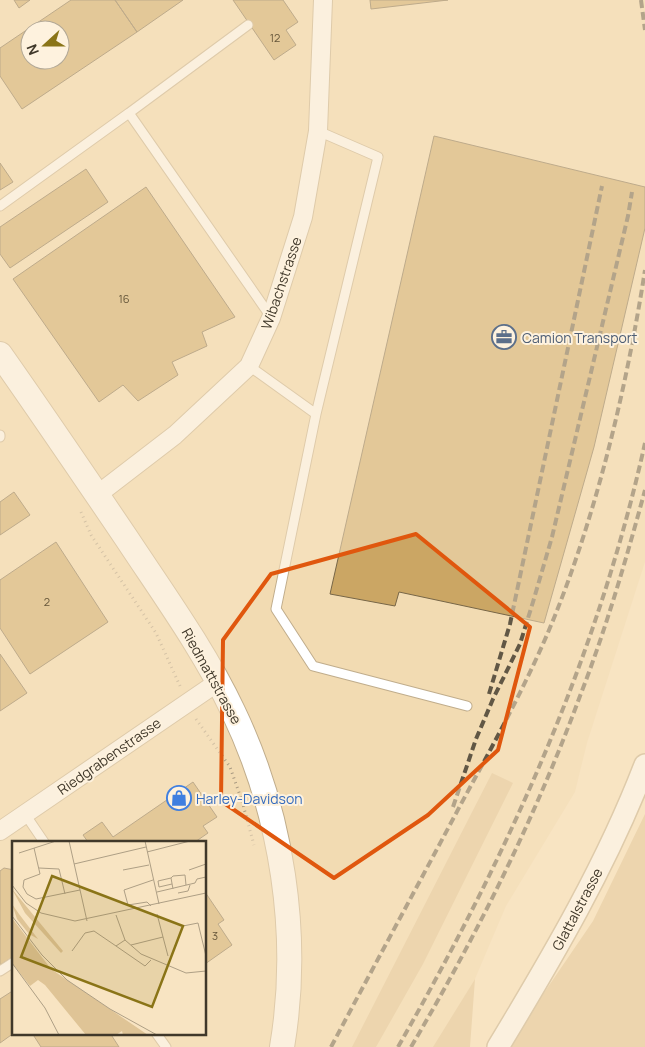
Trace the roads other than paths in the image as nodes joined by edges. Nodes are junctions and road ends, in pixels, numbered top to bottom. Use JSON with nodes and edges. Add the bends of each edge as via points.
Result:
{"nodes":[{"id":1,"x":322,"y":0,"type":"edge"},
{"id":2,"x":248,"y":26,"type":"dead end"},
{"id":3,"x":129,"y":113,"type":"junction"},
{"id":4,"x":318,"y":131,"type":"junction"},
{"id":5,"x":0,"y":206,"type":"edge"},
{"id":6,"x":271,"y":318,"type":"junction"},
{"id":7,"x":0,"y":354,"type":"edge"},
{"id":8,"x":249,"y":366,"type":"junction"},
{"id":9,"x":316,"y":414,"type":"junction"},
{"id":10,"x":97,"y":495,"type":"junction"},
{"id":11,"x":218,"y":682,"type":"junction"},
{"id":12,"x":467,"y":706,"type":"dead end"},
{"id":13,"x":645,"y":765,"type":"edge"},
{"id":14,"x":25,"y":814,"type":"junction"},
{"id":15,"x":0,"y":832,"type":"edge"},
{"id":16,"x":43,"y":841,"type":"edge"},
{"id":17,"x":12,"y":963,"type":"edge"},
{"id":18,"x":0,"y":971,"type":"edge"},
{"id":19,"x":157,"y":1034,"type":"edge"},
{"id":20,"x":166,"y":1047,"type":"edge"},
{"id":21,"x":282,"y":1047,"type":"edge"},
{"id":22,"x":498,"y":1047,"type":"edge"}],
"edges":[{"from":1,"to":4,"type":"street","name":"Wibachstrasse"},
{"from":2,"to":3,"type":"lane"},
{"from":3,"to":5,"type":"lane"},
{"from":3,"to":6,"type":"lane"},
{"from":4,"to":6,"type":"street","name":"Wibachstrasse","via":[[303,217]]},
{"from":4,"to":9,"type":"lane","via":[[378,157]]},
{"from":6,"to":8,"type":"street","name":"Wibachstrasse"},
{"from":7,"to":10,"type":"main road","name":"Riedmattstrasse"},
{"from":8,"to":9,"type":"lane"},
{"from":8,"to":10,"type":"street","name":"Wibachstrasse","via":[[175,435]]},
{"from":9,"to":12,"type":"lane","via":[[276,609],[312,666]]},
{"from":10,"to":11,"type":"main road","name":"Riedmattstrasse"},
{"from":11,"to":14,"type":"street","name":"Riedgrabenstrasse"},
{"from":11,"to":21,"type":"main road","name":"Riedmattstrasse","via":[[255,764],[274,829],[282,873],[290,943],[289,997]]},
{"from":13,"to":22,"type":"street","name":"Glattalstrasse","via":[[630,805],[580,905]]},
{"from":14,"to":15,"type":"street","name":"Riedgrabenstrasse"},
{"from":14,"to":16,"type":"lane"},
{"from":17,"to":18,"type":"lane"},
{"from":19,"to":20,"type":"lane"}]}
